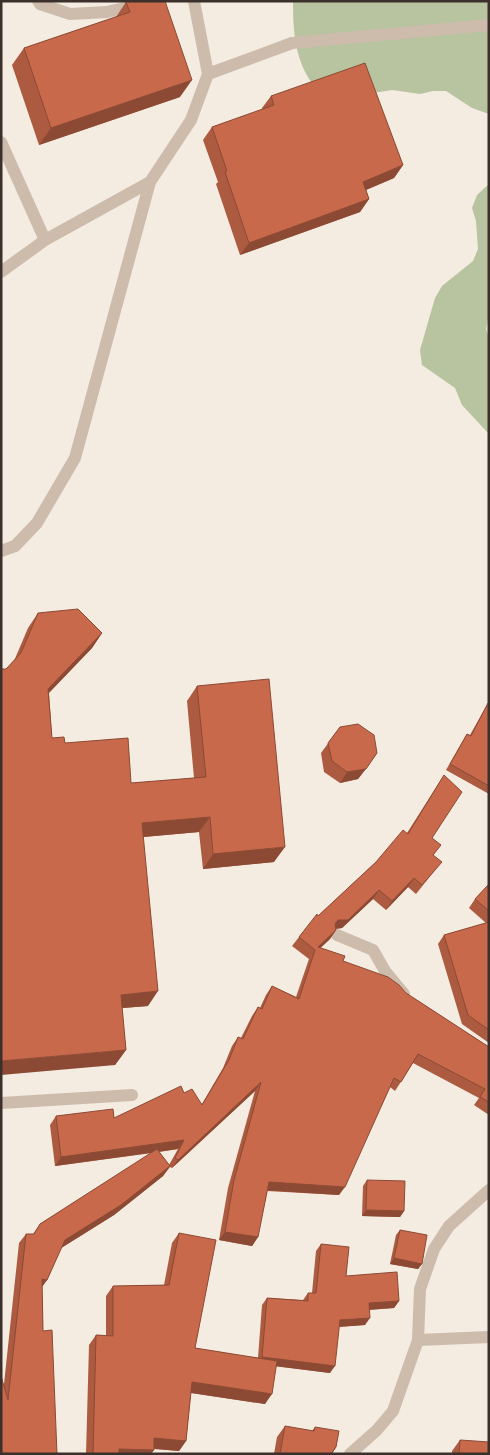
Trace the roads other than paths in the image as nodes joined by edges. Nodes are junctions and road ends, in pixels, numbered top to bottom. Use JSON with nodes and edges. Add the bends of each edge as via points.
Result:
{"nodes":[{"id":1,"x":38,"y":1,"type":"edge"},
{"id":2,"x":155,"y":1,"type":"edge"},
{"id":3,"x":194,"y":1,"type":"edge"},
{"id":4,"x":489,"y":26,"type":"edge"},
{"id":5,"x":208,"y":74,"type":"junction"},
{"id":6,"x":1,"y":142,"type":"edge"},
{"id":7,"x":150,"y":182,"type":"junction"},
{"id":8,"x":45,"y":240,"type":"junction"},
{"id":9,"x":1,"y":272,"type":"edge"},
{"id":10,"x":1,"y":551,"type":"edge"},
{"id":11,"x":337,"y":935,"type":"edge"},
{"id":12,"x":412,"y":1000,"type":"edge"},
{"id":13,"x":132,"y":1095,"type":"dead end"},
{"id":14,"x":1,"y":1103,"type":"edge"},
{"id":15,"x":489,"y":1190,"type":"edge"},
{"id":16,"x":489,"y":1337,"type":"edge"},
{"id":17,"x":418,"y":1340,"type":"junction"},
{"id":18,"x":350,"y":1454,"type":"edge"}],
"edges":[{"from":1,"to":2,"type":"street","via":[[70,14],[107,12]]},
{"from":3,"to":5,"type":"street"},
{"from":4,"to":5,"type":"street","via":[[292,43]]},
{"from":5,"to":7,"type":"street","via":[[191,120]]},
{"from":6,"to":8,"type":"street"},
{"from":7,"to":8,"type":"street"},
{"from":7,"to":10,"type":"street","via":[[75,458],[37,523],[15,546]]},
{"from":8,"to":9,"type":"street"},
{"from":11,"to":12,"type":"street","via":[[373,950],[385,971]]},
{"from":13,"to":14,"type":"street"},
{"from":15,"to":17,"type":"street","via":[[449,1226],[434,1249],[420,1288]]},
{"from":16,"to":17,"type":"street"},
{"from":17,"to":18,"type":"street","via":[[392,1411],[377,1430]]}]}
